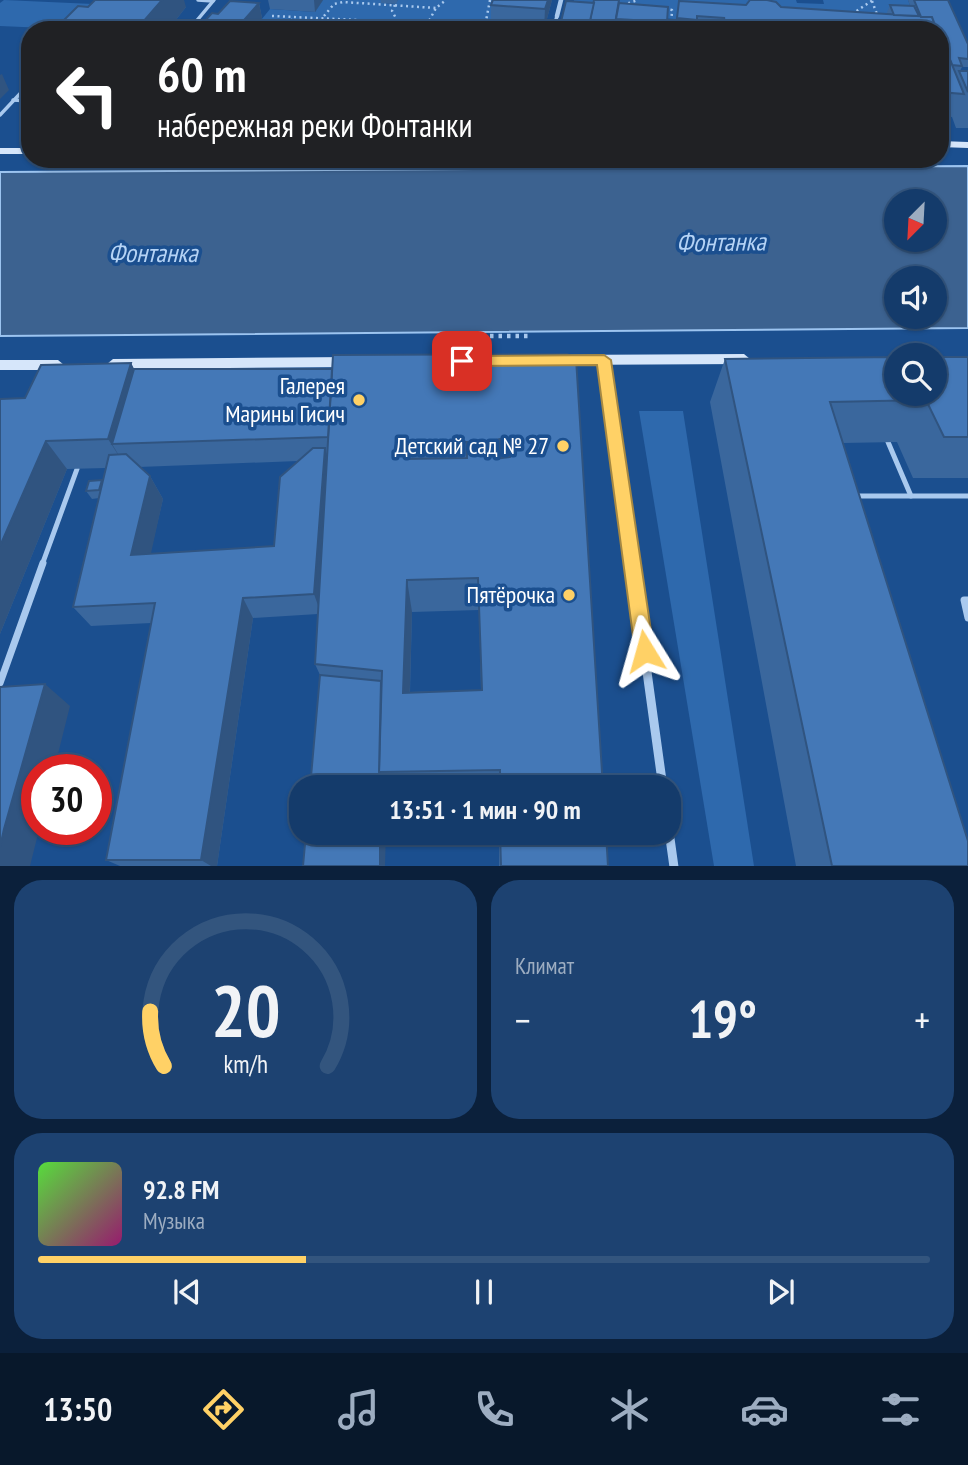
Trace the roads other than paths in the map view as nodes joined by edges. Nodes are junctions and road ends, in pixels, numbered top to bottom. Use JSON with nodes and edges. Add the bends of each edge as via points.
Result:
{"nodes":[{"id":1,"x":198,"y":0,"type":"edge"},
{"id":2,"x":561,"y":0,"type":"edge"},
{"id":3,"x":213,"y":1,"type":"edge"},
{"id":4,"x":557,"y":16,"type":"joint"},
{"id":5,"x":196,"y":21,"type":"edge"},
{"id":6,"x":556,"y":21,"type":"edge"},
{"id":7,"x":21,"y":92,"type":"edge"},
{"id":8,"x":13,"y":100,"type":"junction"},
{"id":9,"x":21,"y":100,"type":"edge"},
{"id":10,"x":0,"y":115,"type":"edge"},
{"id":11,"x":949,"y":145,"type":"edge"},
{"id":12,"x":968,"y":145,"type":"edge"},
{"id":13,"x":21,"y":150,"type":"edge"},
{"id":14,"x":0,"y":151,"type":"edge"},
{"id":15,"x":752,"y":359,"type":"edge"},
{"id":16,"x":538,"y":360,"type":"edge"},
{"id":17,"x":604,"y":360,"type":"junction"},
{"id":18,"x":360,"y":362,"type":"edge"},
{"id":19,"x":0,"y":365,"type":"edge"},
{"id":20,"x":70,"y":365,"type":"edge"},
{"id":21,"x":106,"y":367,"type":"edge"},
{"id":22,"x":888,"y":442,"type":"edge"},
{"id":23,"x":77,"y":469,"type":"edge"},
{"id":24,"x":911,"y":496,"type":"junction"},
{"id":25,"x":968,"y":496,"type":"edge"},
{"id":26,"x":857,"y":510,"type":"edge"},
{"id":27,"x":968,"y":600,"type":"edge"},
{"id":28,"x":968,"y":618,"type":"edge"},
{"id":29,"x":0,"y":683,"type":"edge"},
{"id":30,"x":661,"y":775,"type":"edge"},
{"id":31,"x":671,"y":845,"type":"edge"},
{"id":32,"x":674,"y":866,"type":"edge"}],
"edges":[{"from":1,"to":3,"type":"lane"},
{"from":2,"to":4,"type":"street"},
{"from":3,"to":5,"type":"lane"},
{"from":4,"to":6,"type":"lane"},
{"from":7,"to":8,"type":"lane"},
{"from":8,"to":9,"type":"lane"},
{"from":8,"to":10,"type":"lane"},
{"from":11,"to":12,"type":"street"},
{"from":13,"to":14,"type":"street"},
{"from":15,"to":17,"type":"street"},
{"from":16,"to":17,"type":"street"},
{"from":17,"to":30,"type":"street"},
{"from":18,"to":21,"type":"street","via":[[332,369]]},
{"from":19,"to":20,"type":"street"},
{"from":22,"to":24,"type":"lane"},
{"from":23,"to":29,"type":"lane"},
{"from":24,"to":25,"type":"lane"},
{"from":24,"to":26,"type":"lane","via":[[853,496]]},
{"from":27,"to":28,"type":"lane","via":[[964,600]]},
{"from":31,"to":32,"type":"street"}]}
